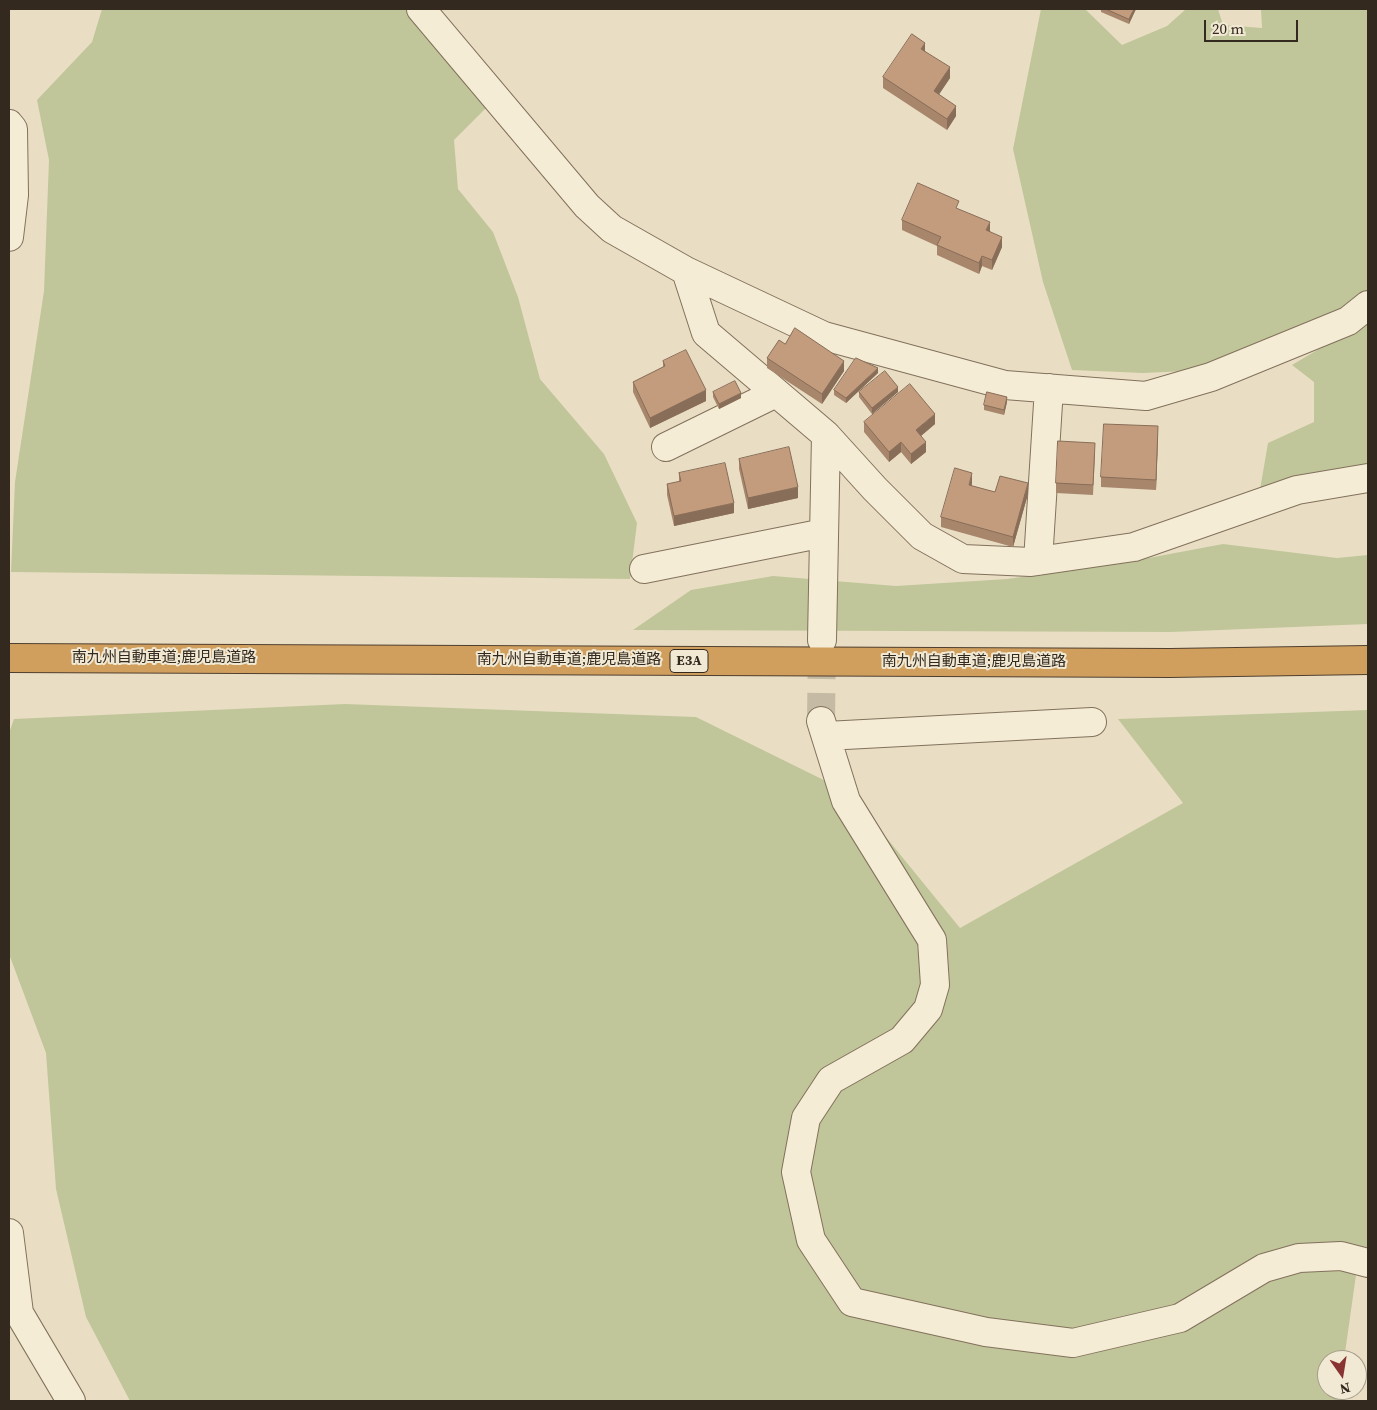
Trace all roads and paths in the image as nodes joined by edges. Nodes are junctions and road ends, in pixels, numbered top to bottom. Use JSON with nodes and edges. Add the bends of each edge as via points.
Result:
{"nodes":[{"id":1,"x":421,"y":9,"type":"edge"},
{"id":2,"x":9,"y":124,"type":"edge"},
{"id":3,"x":9,"y":237,"type":"edge"},
{"id":4,"x":686,"y":271,"type":"junction"},
{"id":5,"x":1368,"y":305,"type":"edge"},
{"id":6,"x":1048,"y":388,"type":"junction"},
{"id":7,"x":776,"y":393,"type":"junction"},
{"id":8,"x":826,"y":434,"type":"junction"},
{"id":9,"x":666,"y":447,"type":"dead end"},
{"id":10,"x":1368,"y":478,"type":"edge"},
{"id":11,"x":824,"y":533,"type":"junction"},
{"id":12,"x":1038,"y":561,"type":"junction"},
{"id":13,"x":644,"y":568,"type":"dead end"},
{"id":14,"x":822,"y":640,"type":"tunnel mouth"},
{"id":15,"x":9,"y":658,"type":"edge"},
{"id":16,"x":1368,"y":660,"type":"edge"},
{"id":17,"x":1092,"y":722,"type":"dead end"},
{"id":18,"x":9,"y":1233,"type":"edge"},
{"id":19,"x":1368,"y":1263,"type":"edge"},
{"id":20,"x":71,"y":1401,"type":"edge"}],
"edges":[{"from":1,"to":4,"type":"street","via":[[587,206],[612,229]]},
{"from":2,"to":3,"type":"street","via":[[13,129],[14,195]]},
{"from":4,"to":6,"type":"street","via":[[824,336],[1005,385]]},
{"from":4,"to":7,"type":"street","via":[[706,333]]},
{"from":5,"to":6,"type":"street","via":[[1348,322],[1211,377],[1146,396]]},
{"from":6,"to":12,"type":"street"},
{"from":7,"to":8,"type":"street"},
{"from":7,"to":9,"type":"street"},
{"from":8,"to":11,"type":"street"},
{"from":8,"to":12,"type":"street","via":[[874,489],[922,536],[962,559]]},
{"from":10,"to":12,"type":"street","via":[[1297,490],[1134,547]]},
{"from":11,"to":13,"type":"street"},
{"from":11,"to":14,"type":"street"},
{"from":15,"to":16,"type":"highway","name":"南九州自動車道;鹿児島道路","number":"E3A","via":[[1151,663]]},
{"from":17,"to":19,"type":"street","via":[[823,728],[846,802],[932,940],[935,985],[928,1009],[902,1040],[831,1080],[806,1118],[796,1172],[811,1240],[852,1302],[986,1332],[1073,1343],[1180,1318],[1264,1268],[1299,1258],[1341,1256]]},
{"from":18,"to":20,"type":"street","via":[[19,1313]]}]}
